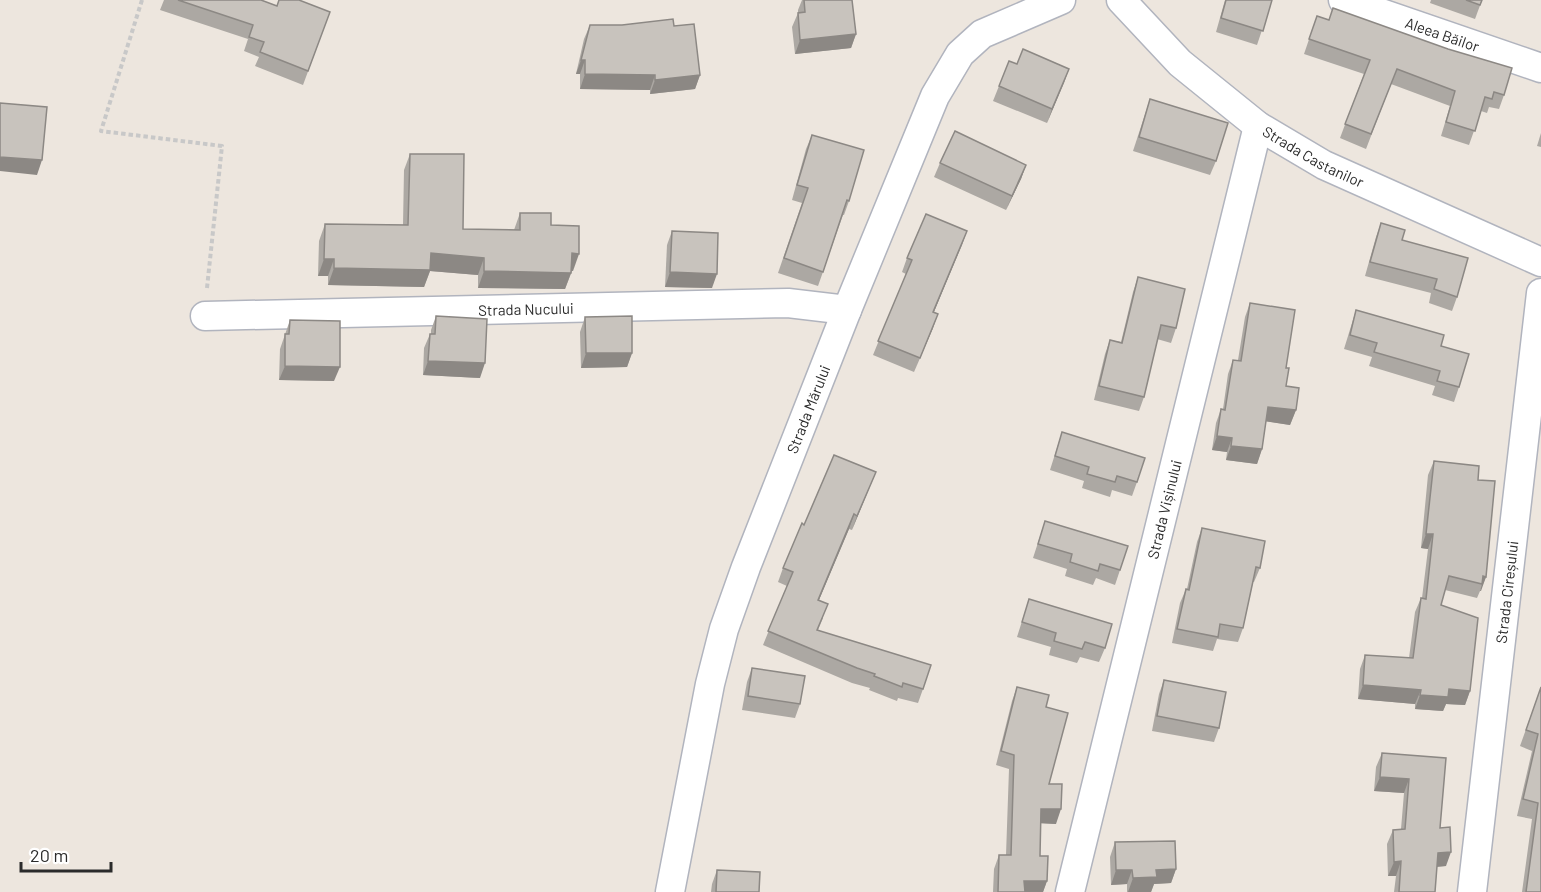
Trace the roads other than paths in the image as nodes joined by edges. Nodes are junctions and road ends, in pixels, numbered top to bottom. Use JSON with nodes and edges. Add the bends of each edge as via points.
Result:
{"nodes":[{"id":1,"x":1061,"y":0,"type":"edge"},
{"id":2,"x":1121,"y":0,"type":"edge"},
{"id":3,"x":1343,"y":0,"type":"edge"},
{"id":4,"x":1541,"y":68,"type":"edge"},
{"id":5,"x":1258,"y":126,"type":"junction"},
{"id":6,"x":1541,"y":262,"type":"edge"},
{"id":7,"x":1541,"y":293,"type":"edge"},
{"id":8,"x":847,"y":310,"type":"junction"},
{"id":9,"x":205,"y":316,"type":"road end"},
{"id":10,"x":670,"y":892,"type":"edge"},
{"id":11,"x":1070,"y":892,"type":"edge"},
{"id":12,"x":1472,"y":892,"type":"edge"}],
"edges":[{"from":1,"to":8,"type":"street","name":"Strada Mărului","via":[[982,34],[960,54],[935,96]]},
{"from":2,"to":5,"type":"street","name":"Strada Castanilor","via":[[1180,63]]},
{"from":3,"to":4,"type":"street","name":"Aleea Băilor"},
{"from":5,"to":6,"type":"street","name":"Strada Castanilor","via":[[1324,165]]},
{"from":5,"to":11,"type":"street","name":"Strada Vișinului"},
{"from":7,"to":12,"type":"street","name":"Strada Cireșului"},
{"from":8,"to":9,"type":"street","name":"Strada Nucului","via":[[788,303]]},
{"from":8,"to":10,"type":"street","name":"Strada Mărului","via":[[724,629]]}]}
